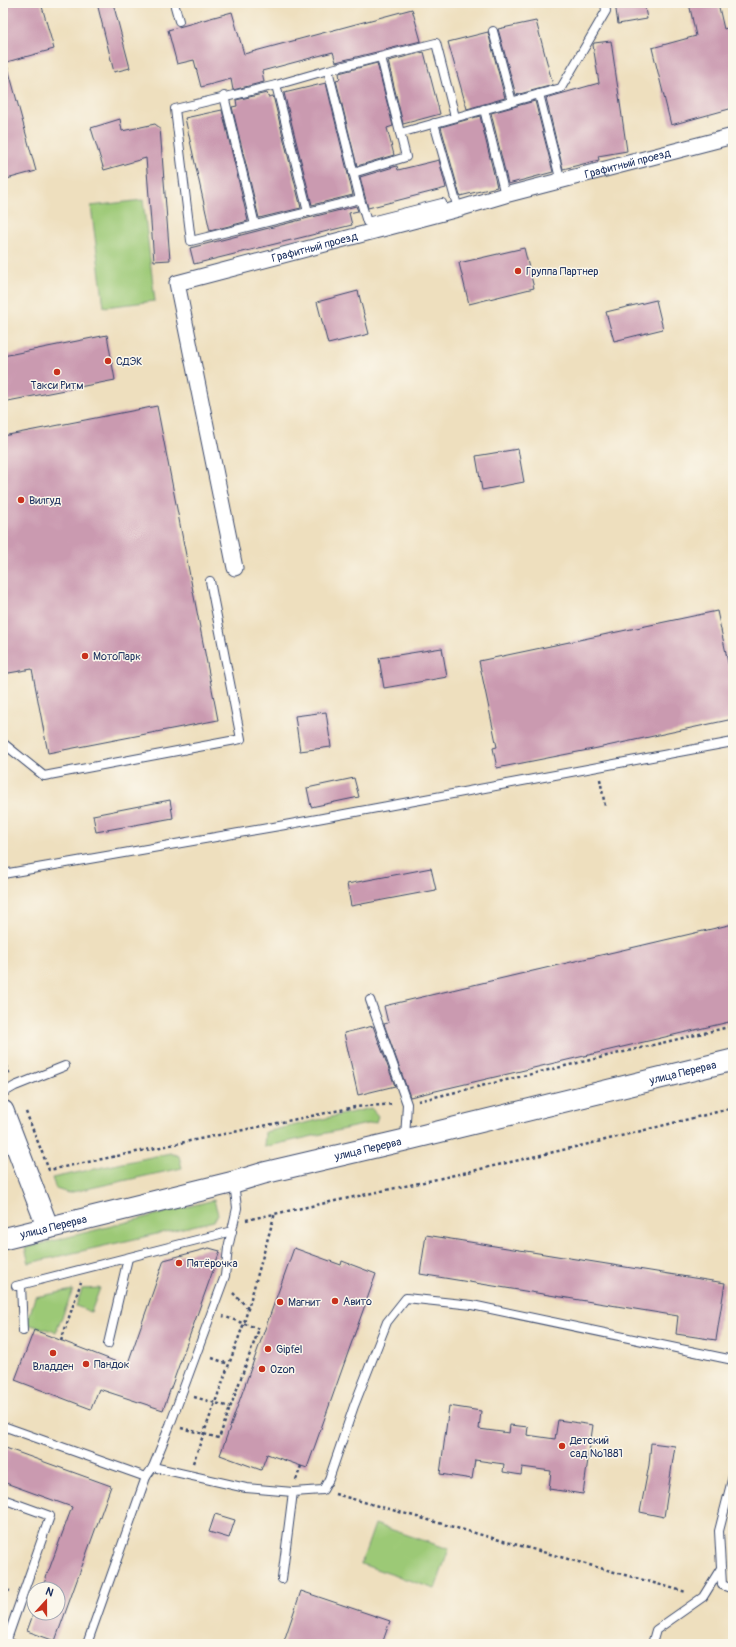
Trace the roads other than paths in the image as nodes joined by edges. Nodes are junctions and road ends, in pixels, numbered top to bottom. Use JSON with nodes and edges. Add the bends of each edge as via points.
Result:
{"nodes":[{"id":1,"x":174,"y":3,"type":"edge"},
{"id":2,"x":605,"y":3,"type":"edge"},
{"id":3,"x":179,"y":21,"type":"dead end"},
{"id":4,"x":493,"y":31,"type":"dead end"},
{"id":5,"x":381,"y":57,"type":"junction"},
{"id":6,"x":328,"y":70,"type":"junction"},
{"id":7,"x":276,"y":85,"type":"junction"},
{"id":8,"x":539,"y":94,"type":"junction"},
{"id":9,"x":224,"y":96,"type":"junction"},
{"id":10,"x":512,"y":102,"type":"junction"},
{"id":11,"x":484,"y":109,"type":"junction"},
{"id":12,"x":455,"y":117,"type":"junction"},
{"id":13,"x":434,"y":123,"type":"junction"},
{"id":14,"x":400,"y":133,"type":"junction"},
{"id":15,"x":733,"y":136,"type":"edge"},
{"id":16,"x":353,"y":172,"type":"junction"},
{"id":17,"x":561,"y":182,"type":"junction"},
{"id":18,"x":505,"y":195,"type":"junction"},
{"id":19,"x":360,"y":200,"type":"junction"},
{"id":20,"x":442,"y":203,"type":"dead end"},
{"id":21,"x":458,"y":209,"type":"junction"},
{"id":22,"x":308,"y":212,"type":"junction"},
{"id":23,"x":255,"y":226,"type":"junction"},
{"id":24,"x":235,"y":568,"type":"dead end"},
{"id":25,"x":210,"y":581,"type":"dead end"},
{"id":26,"x":733,"y":742,"type":"edge"},
{"id":27,"x":3,"y":743,"type":"edge"},
{"id":28,"x":3,"y":874,"type":"edge"},
{"id":29,"x":370,"y":1000,"type":"dead end"},
{"id":30,"x":733,"y":1060,"type":"edge"},
{"id":31,"x":65,"y":1066,"type":"dead end"},
{"id":32,"x":3,"y":1093,"type":"edge"},
{"id":33,"x":3,"y":1111,"type":"edge"},
{"id":34,"x":405,"y":1140,"type":"junction"},
{"id":35,"x":234,"y":1182,"type":"junction"},
{"id":36,"x":48,"y":1228,"type":"junction"},
{"id":37,"x":232,"y":1231,"type":"junction"},
{"id":38,"x":3,"y":1239,"type":"edge"},
{"id":39,"x":128,"y":1258,"type":"junction"},
{"id":40,"x":23,"y":1331,"type":"dead end"},
{"id":41,"x":108,"y":1344,"type":"dead end"},
{"id":42,"x":733,"y":1360,"type":"edge"},
{"id":43,"x":3,"y":1426,"type":"edge"},
{"id":44,"x":153,"y":1466,"type":"junction"},
{"id":45,"x":733,"y":1476,"type":"edge"},
{"id":46,"x":146,"y":1477,"type":"junction"},
{"id":47,"x":293,"y":1492,"type":"junction"},
{"id":48,"x":3,"y":1499,"type":"edge"},
{"id":49,"x":721,"y":1568,"type":"junction"},
{"id":50,"x":282,"y":1579,"type":"dead end"},
{"id":51,"x":733,"y":1589,"type":"edge"},
{"id":52,"x":8,"y":1643,"type":"edge"},
{"id":53,"x":87,"y":1644,"type":"edge"},
{"id":54,"x":652,"y":1644,"type":"edge"}],
"edges":[{"from":1,"to":3,"type":"lane"},
{"from":2,"to":8,"type":"lane","via":[[606,11],[561,88]]},
{"from":4,"to":10,"type":"lane"},
{"from":5,"to":6,"type":"lane"},
{"from":5,"to":12,"type":"lane","via":[[436,43]]},
{"from":5,"to":14,"type":"lane"},
{"from":6,"to":7,"type":"lane"},
{"from":6,"to":16,"type":"lane"},
{"from":7,"to":9,"type":"lane"},
{"from":7,"to":22,"type":"lane"},
{"from":8,"to":10,"type":"lane"},
{"from":8,"to":17,"type":"lane"},
{"from":9,"to":23,"type":"lane"},
{"from":9,"to":23,"type":"lane","via":[[175,109],[191,241]]},
{"from":10,"to":11,"type":"lane"},
{"from":11,"to":12,"type":"lane"},
{"from":11,"to":18,"type":"lane"},
{"from":12,"to":13,"type":"lane"},
{"from":13,"to":14,"type":"lane"},
{"from":13,"to":21,"type":"lane"},
{"from":14,"to":16,"type":"lane","via":[[406,157]]},
{"from":15,"to":17,"type":"street","name":"Графитный проезд"},
{"from":16,"to":19,"type":"lane"},
{"from":17,"to":18,"type":"street","name":"Графитный проезд"},
{"from":18,"to":21,"type":"street","name":"Графитный проезд"},
{"from":19,"to":20,"type":"lane","via":[[367,222]]},
{"from":19,"to":22,"type":"lane"},
{"from":21,"to":24,"type":"street","name":"Графитный проезд","via":[[177,283]]},
{"from":22,"to":23,"type":"lane"},
{"from":25,"to":27,"type":"lane","via":[[241,739],[44,776]]},
{"from":26,"to":28,"type":"lane"},
{"from":29,"to":34,"type":"lane","via":[[407,1104]]},
{"from":30,"to":34,"type":"main road","name":"улица Перерва"},
{"from":31,"to":32,"type":"lane"},
{"from":33,"to":36,"type":"main road"},
{"from":34,"to":35,"type":"main road","name":"улица Перерва"},
{"from":35,"to":36,"type":"main road","name":"улица Перерва"},
{"from":35,"to":37,"type":"lane","via":[[237,1208]]},
{"from":36,"to":38,"type":"main road","name":"улица Перерва"},
{"from":37,"to":39,"type":"lane"},
{"from":37,"to":44,"type":"lane","via":[[225,1276]]},
{"from":39,"to":40,"type":"lane","via":[[19,1285]]},
{"from":39,"to":41,"type":"lane"},
{"from":42,"to":47,"type":"lane","via":[[472,1304],[406,1298],[387,1322],[354,1406],[330,1479],[323,1490]]},
{"from":43,"to":46,"type":"lane"},
{"from":44,"to":46,"type":"lane"},
{"from":44,"to":47,"type":"lane","via":[[246,1488]]},
{"from":45,"to":49,"type":"lane","via":[[719,1530]]},
{"from":46,"to":53,"type":"lane"},
{"from":47,"to":50,"type":"lane"},
{"from":48,"to":52,"type":"lane","via":[[50,1516]]},
{"from":49,"to":51,"type":"lane","via":[[722,1585]]},
{"from":49,"to":54,"type":"lane","via":[[703,1597],[656,1630]]}]}
